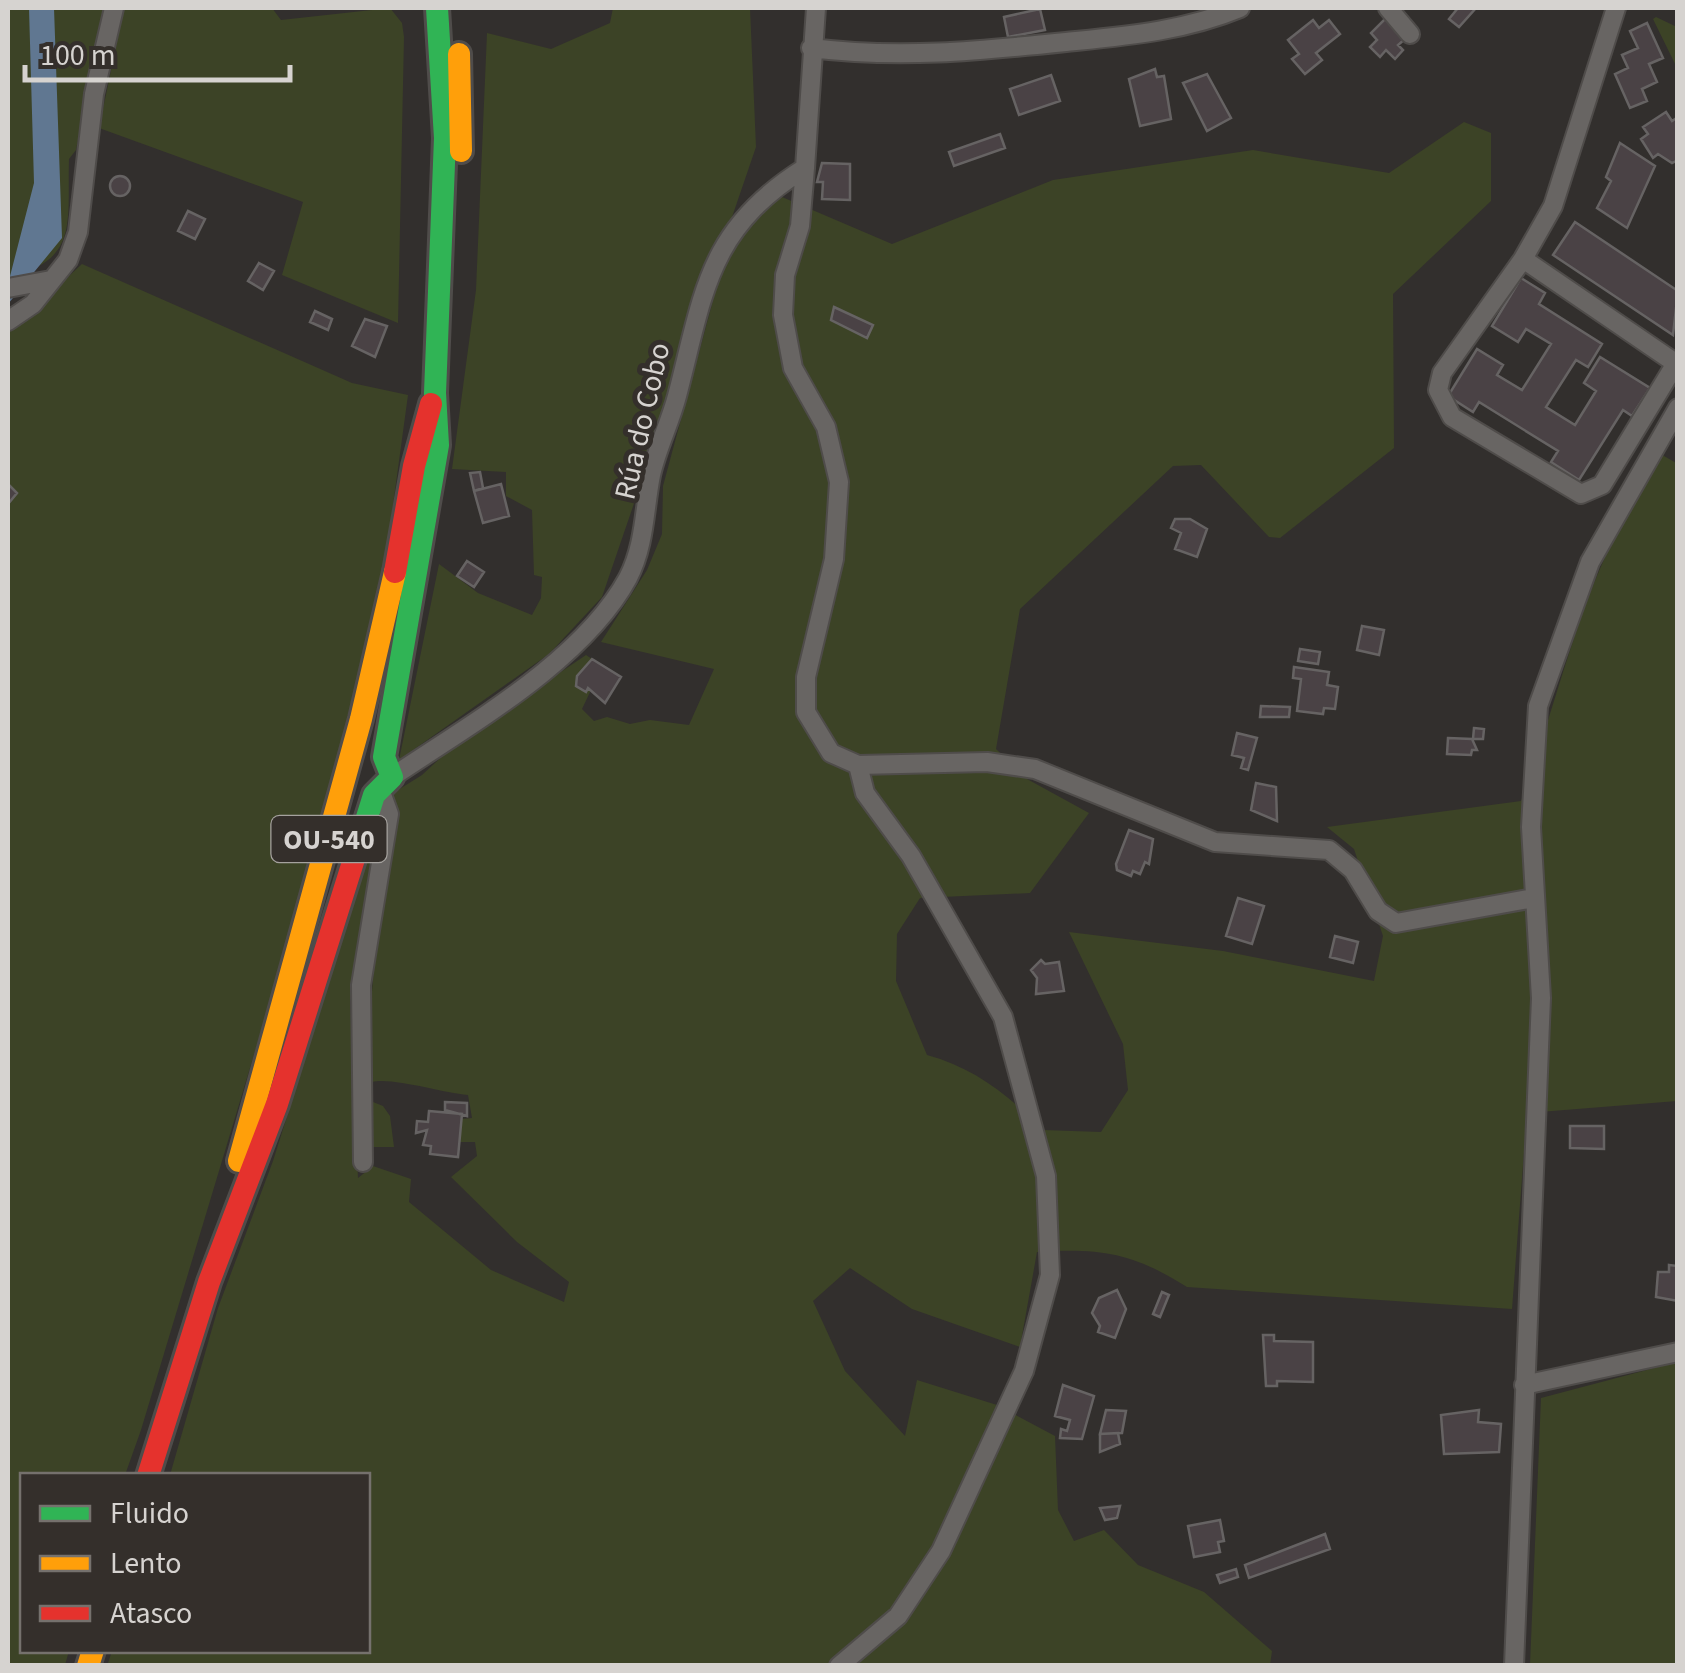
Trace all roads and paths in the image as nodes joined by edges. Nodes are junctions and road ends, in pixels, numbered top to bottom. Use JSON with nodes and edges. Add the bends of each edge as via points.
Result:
{"nodes":[{"id":1,"x":114,"y":8,"type":"edge"},
{"id":2,"x":437,"y":8,"type":"edge"},
{"id":3,"x":455,"y":8,"type":"edge"},
{"id":4,"x":816,"y":8,"type":"edge"},
{"id":5,"x":1240,"y":8,"type":"edge"},
{"id":6,"x":1388,"y":8,"type":"edge"},
{"id":7,"x":1616,"y":8,"type":"edge"},
{"id":8,"x":1410,"y":34,"type":"dead end"},
{"id":9,"x":811,"y":48,"type":"junction"},
{"id":10,"x":805,"y":168,"type":"junction"},
{"id":11,"x":443,"y":238,"type":"junction"},
{"id":12,"x":1524,"y":259,"type":"junction"},
{"id":13,"x":50,"y":280,"type":"junction"},
{"id":14,"x":8,"y":288,"type":"edge"},
{"id":15,"x":8,"y":322,"type":"edge"},
{"id":16,"x":1676,"y":361,"type":"edge"},
{"id":17,"x":435,"y":393,"type":"junction"},
{"id":18,"x":1678,"y":408,"type":"edge"},
{"id":19,"x":858,"y":766,"type":"junction"},
{"id":20,"x":367,"y":787,"type":"junction"},
{"id":21,"x":1534,"y":898,"type":"junction"},
{"id":22,"x":363,"y":1162,"type":"dead end"},
{"id":23,"x":209,"y":1282,"type":"junction"},
{"id":24,"x":1678,"y":1352,"type":"edge"},
{"id":25,"x":1524,"y":1386,"type":"junction"},
{"id":26,"x":149,"y":1473,"type":"edge"},
{"id":27,"x":839,"y":1666,"type":"edge"},
{"id":28,"x":1514,"y":1666,"type":"edge"}],
"edges":[{"from":1,"to":13,"type":"street","via":[[94,94],[78,232],[68,260]]},
{"from":2,"to":11,"type":"main road","number":"OU-540"},
{"from":3,"to":11,"type":"main road","via":[[463,113],[458,210]]},
{"from":4,"to":9,"type":"street"},
{"from":5,"to":9,"type":"street","via":[[1149,33],[976,51],[883,57]]},
{"from":6,"to":8,"type":"street"},
{"from":7,"to":12,"type":"street","via":[[1553,206]]},
{"from":9,"to":10,"type":"street"},
{"from":10,"to":19,"type":"street","via":[[783,315],[794,368],[826,426],[838,482],[834,558],[806,677],[806,712],[831,754]]},
{"from":10,"to":20,"type":"street","name":"Rúa do Cobo","via":[[763,194],[713,260],[651,477],[648,517],[628,578],[601,618],[548,666]]},
{"from":11,"to":17,"type":"main road","number":"OU-540"},
{"from":12,"to":16,"type":"street"},
{"from":12,"to":16,"type":"street","via":[[1442,373],[1438,390],[1452,417],[1581,494],[1592,493]]},
{"from":13,"to":14,"type":"street"},
{"from":13,"to":15,"type":"street"},
{"from":17,"to":20,"type":"main road","number":"OU-540","via":[[417,444]]},
{"from":17,"to":20,"type":"main road","number":"OU-540","via":[[438,445],[397,680]]},
{"from":18,"to":21,"type":"street","via":[[1590,562],[1538,706]]},
{"from":19,"to":21,"type":"street","via":[[1007,764],[1035,769],[1215,842],[1329,850],[1353,870],[1378,911],[1396,923]]},
{"from":19,"to":27,"type":"street","via":[[865,793],[912,856],[1003,1017],[1046,1176],[1050,1275],[1024,1372],[941,1551],[898,1616]]},
{"from":20,"to":22,"type":"street","via":[[389,814],[361,985]]},
{"from":20,"to":23,"type":"main road","number":"OU-540"},
{"from":20,"to":23,"type":"main road","number":"OU-540","via":[[315,888],[277,1009]]},
{"from":21,"to":25,"type":"street","via":[[1540,998]]},
{"from":23,"to":26,"type":"main road","number":"OU-540"},
{"from":24,"to":25,"type":"street"},
{"from":25,"to":28,"type":"street"}]}
